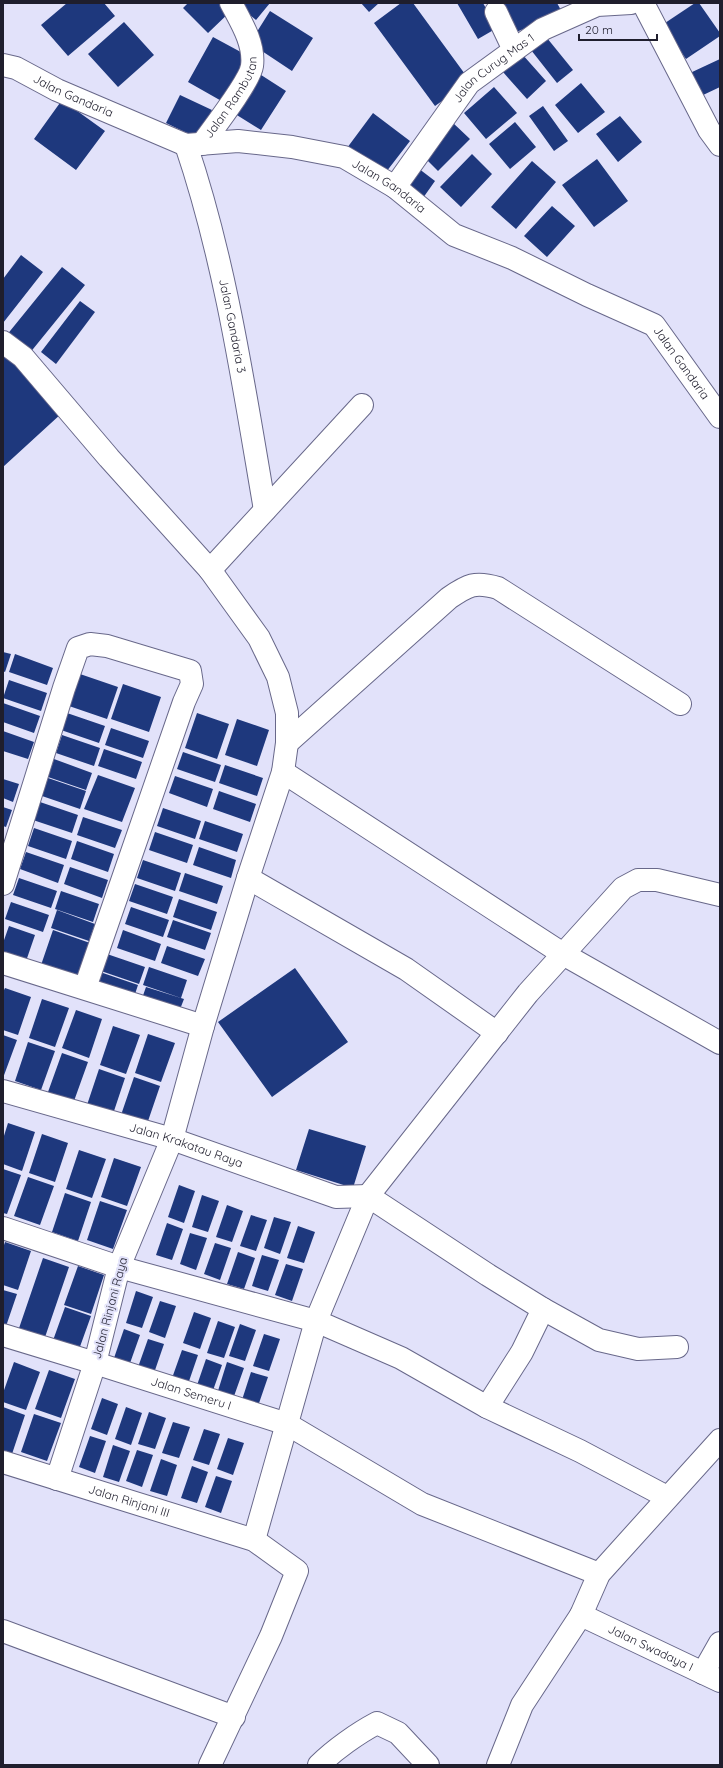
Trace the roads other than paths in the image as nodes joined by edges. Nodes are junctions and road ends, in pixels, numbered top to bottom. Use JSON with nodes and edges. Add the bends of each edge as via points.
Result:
{"nodes":[{"id":1,"x":230,"y":3,"type":"edge"},
{"id":2,"x":631,"y":3,"type":"edge"},
{"id":3,"x":643,"y":3,"type":"edge"},
{"id":4,"x":496,"y":12,"type":"dead end"},
{"id":5,"x":514,"y":50,"type":"junction"},
{"id":6,"x":3,"y":65,"type":"edge"},
{"id":7,"x":194,"y":145,"type":"junction"},
{"id":8,"x":720,"y":145,"type":"edge"},
{"id":9,"x":395,"y":186,"type":"junction"},
{"id":10,"x":3,"y":342,"type":"edge"},
{"id":11,"x":362,"y":404,"type":"dead end"},
{"id":12,"x":720,"y":416,"type":"edge"},
{"id":13,"x":265,"y":510,"type":"junction"},
{"id":14,"x":210,"y":570,"type":"junction"},
{"id":15,"x":680,"y":704,"type":"dead end"},
{"id":16,"x":287,"y":743,"type":"junction"},
{"id":17,"x":283,"y":772,"type":"junction"},
{"id":18,"x":248,"y":878,"type":"junction"},
{"id":19,"x":3,"y":884,"type":"edge"},
{"id":20,"x":720,"y":895,"type":"edge"},
{"id":21,"x":563,"y":954,"type":"junction"},
{"id":22,"x":3,"y":963,"type":"edge"},
{"id":23,"x":85,"y":988,"type":"junction"},
{"id":24,"x":203,"y":1026,"type":"junction"},
{"id":25,"x":497,"y":1033,"type":"junction"},
{"id":26,"x":720,"y":1043,"type":"edge"},
{"id":27,"x":3,"y":1091,"type":"edge"},
{"id":28,"x":172,"y":1139,"type":"junction"},
{"id":29,"x":368,"y":1196,"type":"junction"},
{"id":30,"x":3,"y":1228,"type":"edge"},
{"id":31,"x":119,"y":1267,"type":"junction"},
{"id":32,"x":543,"y":1309,"type":"junction"},
{"id":33,"x":316,"y":1321,"type":"junction"},
{"id":34,"x":3,"y":1335,"type":"edge"},
{"id":35,"x":677,"y":1347,"type":"dead end"},
{"id":36,"x":95,"y":1363,"type":"junction"},
{"id":37,"x":487,"y":1407,"type":"junction"},
{"id":38,"x":287,"y":1424,"type":"junction"},
{"id":39,"x":720,"y":1440,"type":"edge"},
{"id":40,"x":3,"y":1462,"type":"edge"},
{"id":41,"x":57,"y":1479,"type":"junction"},
{"id":42,"x":667,"y":1498,"type":"junction"},
{"id":43,"x":254,"y":1540,"type":"junction"},
{"id":44,"x":599,"y":1574,"type":"junction"},
{"id":45,"x":581,"y":1615,"type":"junction"},
{"id":46,"x":3,"y":1631,"type":"edge"},
{"id":47,"x":720,"y":1643,"type":"edge"},
{"id":48,"x":711,"y":1677,"type":"edge"},
{"id":49,"x":234,"y":1717,"type":"junction"},
{"id":50,"x":210,"y":1765,"type":"edge"},
{"id":51,"x":319,"y":1765,"type":"edge"},
{"id":52,"x":428,"y":1765,"type":"edge"},
{"id":53,"x":498,"y":1765,"type":"edge"}],
"edges":[{"from":1,"to":7,"type":"street","name":"Jalan Rambutan","via":[[245,28],[252,51],[252,67],[245,82]]},
{"from":2,"to":5,"type":"street","name":"Jalan Curug Mas 1","via":[[597,5],[543,29]]},
{"from":3,"to":8,"type":"street","via":[[709,130]]},
{"from":4,"to":5,"type":"street"},
{"from":5,"to":9,"type":"street","name":"Jalan Curug Mas 1","via":[[469,83]]},
{"from":6,"to":7,"type":"street","name":"Jalan Gandaria","via":[[16,68],[57,90]]},
{"from":7,"to":9,"type":"street","name":"Jalan Gandaria","via":[[238,141],[292,147],[344,157]]},
{"from":7,"to":13,"type":"street","name":"Jalan Gandaria 3","via":[[200,187],[233,326]]},
{"from":9,"to":12,"type":"street","name":"Jalan Gandaria","via":[[454,235],[512,258],[654,325]]},
{"from":10,"to":14,"type":"street","name":"Jalan Rinjani Raya","via":[[23,357],[109,458]]},
{"from":11,"to":13,"type":"street"},
{"from":13,"to":14,"type":"street"},
{"from":14,"to":16,"type":"street","name":"Jalan Rinjani Raya","via":[[259,638],[278,678],[287,714]]},
{"from":15,"to":16,"type":"street","via":[[498,588],[484,584],[469,585],[448,598]]},
{"from":16,"to":17,"type":"street","name":"Jalan Rinjani Raya"},
{"from":17,"to":18,"type":"street","name":"Jalan Rinjani Raya"},
{"from":17,"to":21,"type":"street"},
{"from":18,"to":24,"type":"street","name":"Jalan Rinjani Raya"},
{"from":18,"to":25,"type":"street","via":[[406,969]]},
{"from":19,"to":23,"type":"street","via":[[78,648],[90,644],[107,646],[190,670],[192,684]]},
{"from":20,"to":21,"type":"street","via":[[657,880],[638,880],[623,888]]},
{"from":21,"to":25,"type":"street"},
{"from":21,"to":26,"type":"street"},
{"from":22,"to":23,"type":"street"},
{"from":23,"to":24,"type":"street"},
{"from":24,"to":28,"type":"street","name":"Jalan Rinjani Raya"},
{"from":25,"to":29,"type":"street"},
{"from":27,"to":28,"type":"street","name":"Jalan Krakatau Raya"},
{"from":28,"to":29,"type":"street","name":"Jalan Krakatau Raya","via":[[336,1197]]},
{"from":28,"to":31,"type":"street","name":"Jalan Rinjani Raya"},
{"from":29,"to":32,"type":"street"},
{"from":29,"to":33,"type":"street"},
{"from":30,"to":31,"type":"street"},
{"from":31,"to":33,"type":"street"},
{"from":31,"to":36,"type":"street","name":"Jalan Rinjani Raya"},
{"from":32,"to":35,"type":"street","via":[[599,1340],[638,1349]]},
{"from":32,"to":37,"type":"street","via":[[522,1352]]},
{"from":33,"to":37,"type":"street","via":[[401,1358]]},
{"from":33,"to":38,"type":"street"},
{"from":34,"to":36,"type":"street","name":"Jalan Semeru I"},
{"from":36,"to":38,"type":"street","name":"Jalan Semeru I"},
{"from":36,"to":41,"type":"street","name":"Jalan Rinjani Raya"},
{"from":37,"to":42,"type":"street","via":[[580,1451]]},
{"from":38,"to":43,"type":"street"},
{"from":38,"to":44,"type":"street","name":"Jalan Semeru I","via":[[422,1504]]},
{"from":39,"to":42,"type":"street"},
{"from":40,"to":41,"type":"street","name":"Jalan Rinjani III"},
{"from":41,"to":43,"type":"street","name":"Jalan Rinjani III"},
{"from":42,"to":44,"type":"street"},
{"from":43,"to":49,"type":"street","name":"Jalan Rinjani III","via":[[297,1571]]},
{"from":44,"to":45,"type":"street"},
{"from":45,"to":48,"type":"street","name":"Jalan Swadaya I"},
{"from":45,"to":53,"type":"street","via":[[522,1706]]},
{"from":46,"to":49,"type":"street"},
{"from":47,"to":48,"type":"street"},
{"from":49,"to":50,"type":"street"},
{"from":51,"to":52,"type":"street","via":[[377,1723],[398,1733]]}]}
